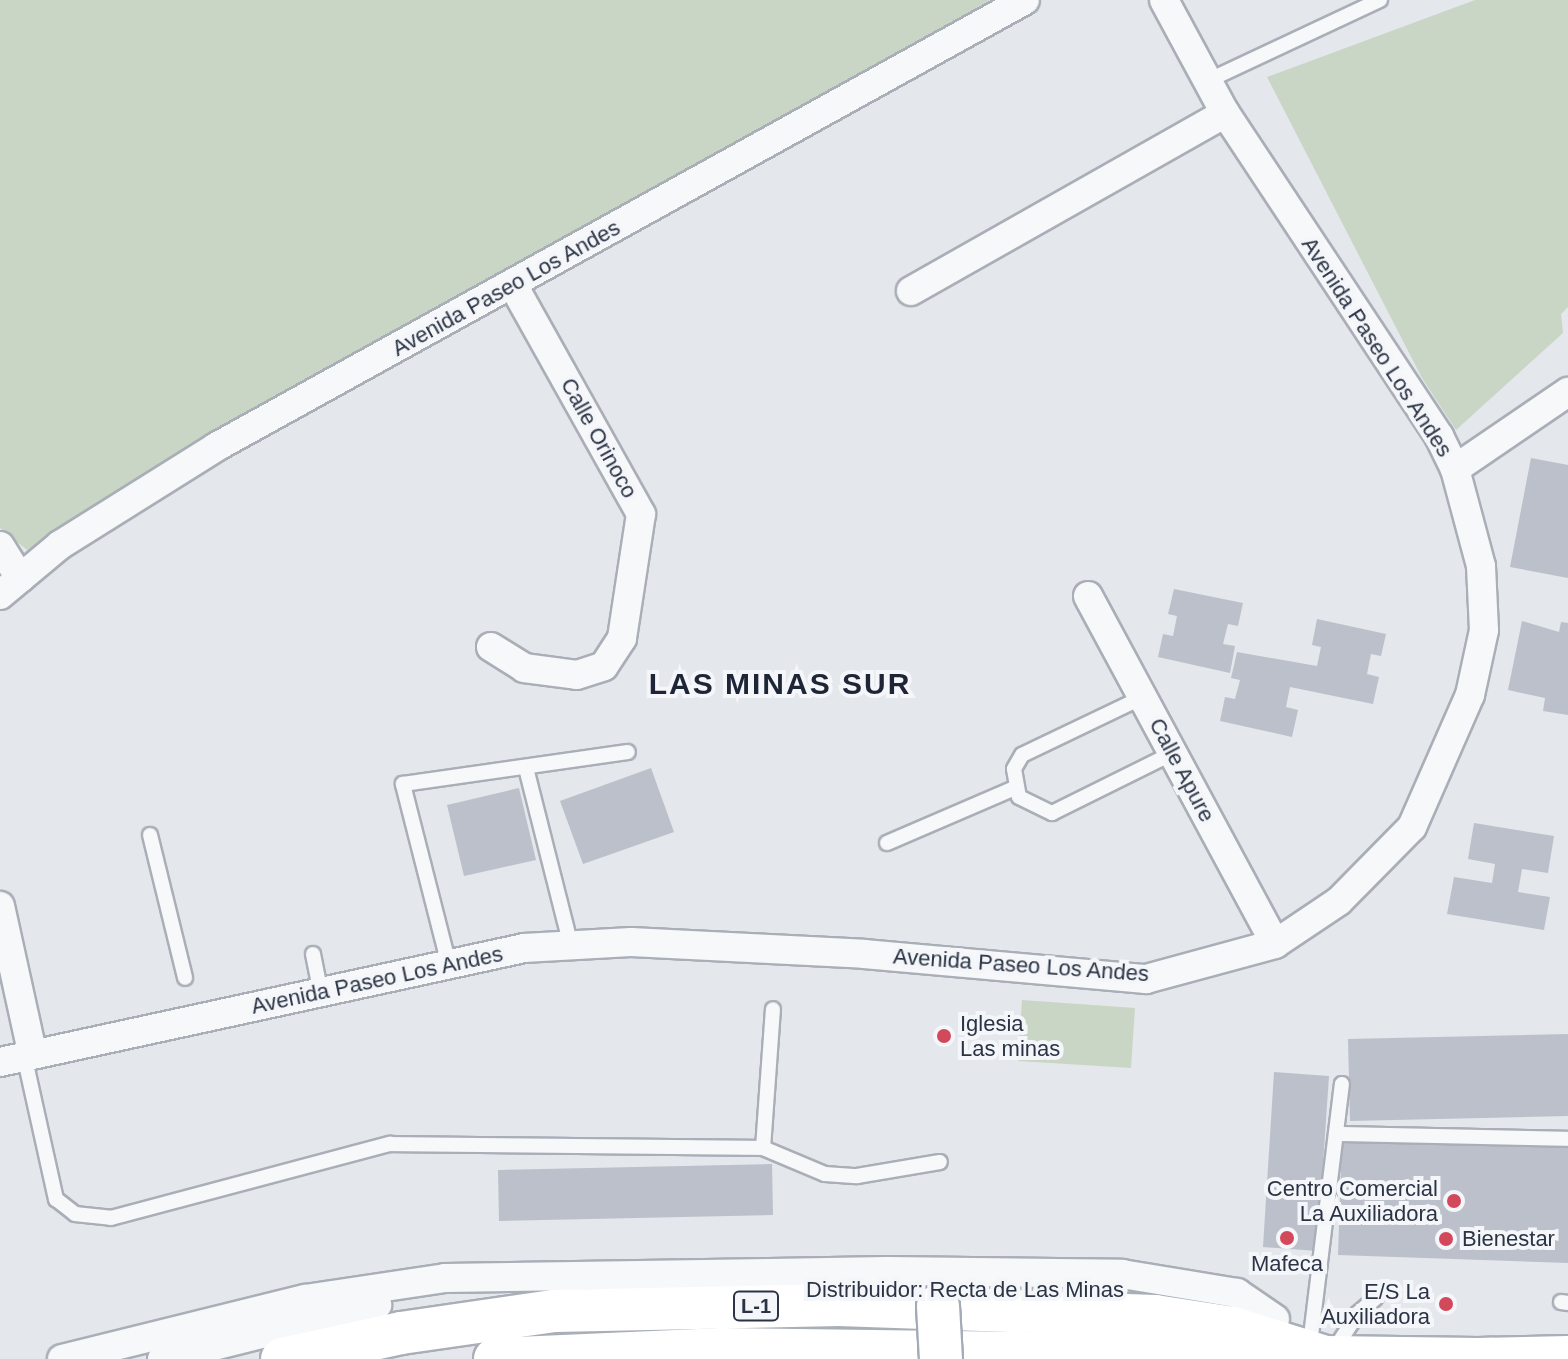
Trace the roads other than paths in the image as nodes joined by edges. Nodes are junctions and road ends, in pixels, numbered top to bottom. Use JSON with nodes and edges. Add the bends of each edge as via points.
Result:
{"nodes":[{"id":1,"x":1025,"y":0,"type":"edge"},
{"id":2,"x":1164,"y":0,"type":"edge"},
{"id":3,"x":1380,"y":0,"type":"edge"},
{"id":4,"x":1207,"y":81,"type":"junction"},
{"id":5,"x":1225,"y":113,"type":"junction"},
{"id":6,"x":513,"y":285,"type":"junction"},
{"id":7,"x":911,"y":291,"type":"dead end"},
{"id":8,"x":1568,"y":392,"type":"edge"},
{"id":9,"x":1455,"y":469,"type":"junction"},
{"id":10,"x":0,"y":546,"type":"edge"},
{"id":11,"x":10,"y":587,"type":"edge"},
{"id":12,"x":1088,"y":596,"type":"dead end"},
{"id":13,"x":491,"y":647,"type":"dead end"},
{"id":14,"x":1143,"y":697,"type":"junction"},
{"id":15,"x":628,"y":752,"type":"dead end"},
{"id":16,"x":1173,"y":753,"type":"junction"},
{"id":17,"x":526,"y":768,"type":"junction"},
{"id":18,"x":1015,"y":788,"type":"junction"},
{"id":19,"x":150,"y":835,"type":"dead end"},
{"id":20,"x":887,"y":843,"type":"dead end"},
{"id":21,"x":0,"y":906,"type":"edge"},
{"id":22,"x":1275,"y":944,"type":"junction"},
{"id":23,"x":571,"y":946,"type":"junction"},
{"id":24,"x":313,"y":954,"type":"dead end"},
{"id":25,"x":449,"y":965,"type":"junction"},
{"id":26,"x":185,"y":978,"type":"dead end"},
{"id":27,"x":321,"y":994,"type":"junction"},
{"id":28,"x":773,"y":1009,"type":"dead end"},
{"id":29,"x":26,"y":1054,"type":"edge"},
{"id":30,"x":1342,"y":1084,"type":"dead end"},
{"id":31,"x":1337,"y":1134,"type":"junction"},
{"id":32,"x":1568,"y":1139,"type":"edge"},
{"id":33,"x":763,"y":1148,"type":"junction"},
{"id":34,"x":940,"y":1162,"type":"dead end"},
{"id":35,"x":1376,"y":1298,"type":"dead end"},
{"id":36,"x":938,"y":1306,"type":"junction"},
{"id":37,"x":1275,"y":1319,"type":"junction"},
{"id":38,"x":1319,"y":1351,"type":"edge"},
{"id":39,"x":1568,"y":1357,"type":"edge"},
{"id":40,"x":62,"y":1359,"type":"edge"},
{"id":41,"x":162,"y":1359,"type":"edge"},
{"id":42,"x":282,"y":1359,"type":"edge"},
{"id":43,"x":495,"y":1359,"type":"edge"},
{"id":44,"x":941,"y":1359,"type":"edge"},
{"id":45,"x":1478,"y":1359,"type":"edge"}],
"edges":[{"from":1,"to":6,"type":"street","name":"Avenida Paseo Los Andes"},
{"from":2,"to":4,"type":"street","name":"Avenida Paseo Los Andes"},
{"from":3,"to":4,"type":"lane"},
{"from":4,"to":5,"type":"street","name":"Avenida Paseo Los Andes"},
{"from":5,"to":7,"type":"street"},
{"from":5,"to":9,"type":"street","name":"Avenida Paseo Los Andes","via":[[1439,436]]},
{"from":6,"to":11,"type":"street","name":"Avenida Paseo Los Andes","via":[[216,447],[60,545]]},
{"from":6,"to":13,"type":"street","name":"Calle Orinoco","via":[[641,514],[622,638],[604,666],[577,675],[524,668]]},
{"from":8,"to":9,"type":"street"},
{"from":9,"to":22,"type":"street","name":"Avenida Paseo Los Andes","via":[[1481,566],[1484,630],[1470,695],[1412,827],[1339,901]]},
{"from":10,"to":11,"type":"street"},
{"from":12,"to":14,"type":"street","name":"Calle Apure"},
{"from":14,"to":16,"type":"street","name":"Calle Apure"},
{"from":14,"to":18,"type":"lane","via":[[1022,755],[1014,769]]},
{"from":15,"to":17,"type":"lane"},
{"from":16,"to":18,"type":"lane","via":[[1052,813],[1032,807]]},
{"from":16,"to":22,"type":"street","name":"Calle Apure"},
{"from":17,"to":23,"type":"lane"},
{"from":17,"to":25,"type":"lane","via":[[403,784]]},
{"from":18,"to":20,"type":"lane"},
{"from":19,"to":26,"type":"lane"},
{"from":21,"to":29,"type":"street"},
{"from":22,"to":23,"type":"street","name":"Avenida Paseo Los Andes","via":[[1146,979],[864,954],[631,942]]},
{"from":23,"to":25,"type":"street","name":"Avenida Paseo Los Andes","via":[[524,948]]},
{"from":24,"to":27,"type":"lane"},
{"from":25,"to":27,"type":"street","name":"Avenida Paseo Los Andes"},
{"from":27,"to":29,"type":"street","name":"Avenida Paseo Los Andes"},
{"from":28,"to":33,"type":"lane"},
{"from":29,"to":33,"type":"lane","via":[[56,1199],[75,1214],[111,1218],[390,1144]]},
{"from":30,"to":31,"type":"lane"},
{"from":31,"to":32,"type":"lane"},
{"from":31,"to":38,"type":"lane"},
{"from":33,"to":34,"type":"lane","via":[[825,1174],[857,1176]]},
{"from":35,"to":38,"type":"lane"},
{"from":36,"to":38,"type":"main road","number":"L-1","via":[[1155,1316],[1233,1328]]},
{"from":36,"to":42,"type":"main road","number":"L-1","via":[[554,1311],[401,1333]]},
{"from":36,"to":44,"type":"main road","bridge":true},
{"from":37,"to":38,"type":"street","name":"Distribuidor: Recta de Las Minas"},
{"from":37,"to":40,"type":"street","via":[[1237,1293],[1122,1274],[887,1271],[445,1278],[305,1299]]},
{"from":37,"to":41,"type":"street","name":"Distribuidor: Recta de Las Minas","via":[[1169,1294],[1090,1287],[477,1290],[336,1314]]},
{"from":38,"to":43,"type":"main road","number":"L-1","via":[[722,1349]]},
{"from":38,"to":45,"type":"main road","number":"L-1"},
{"from":39,"to":45,"type":"main road","number":"L-1"}]}
